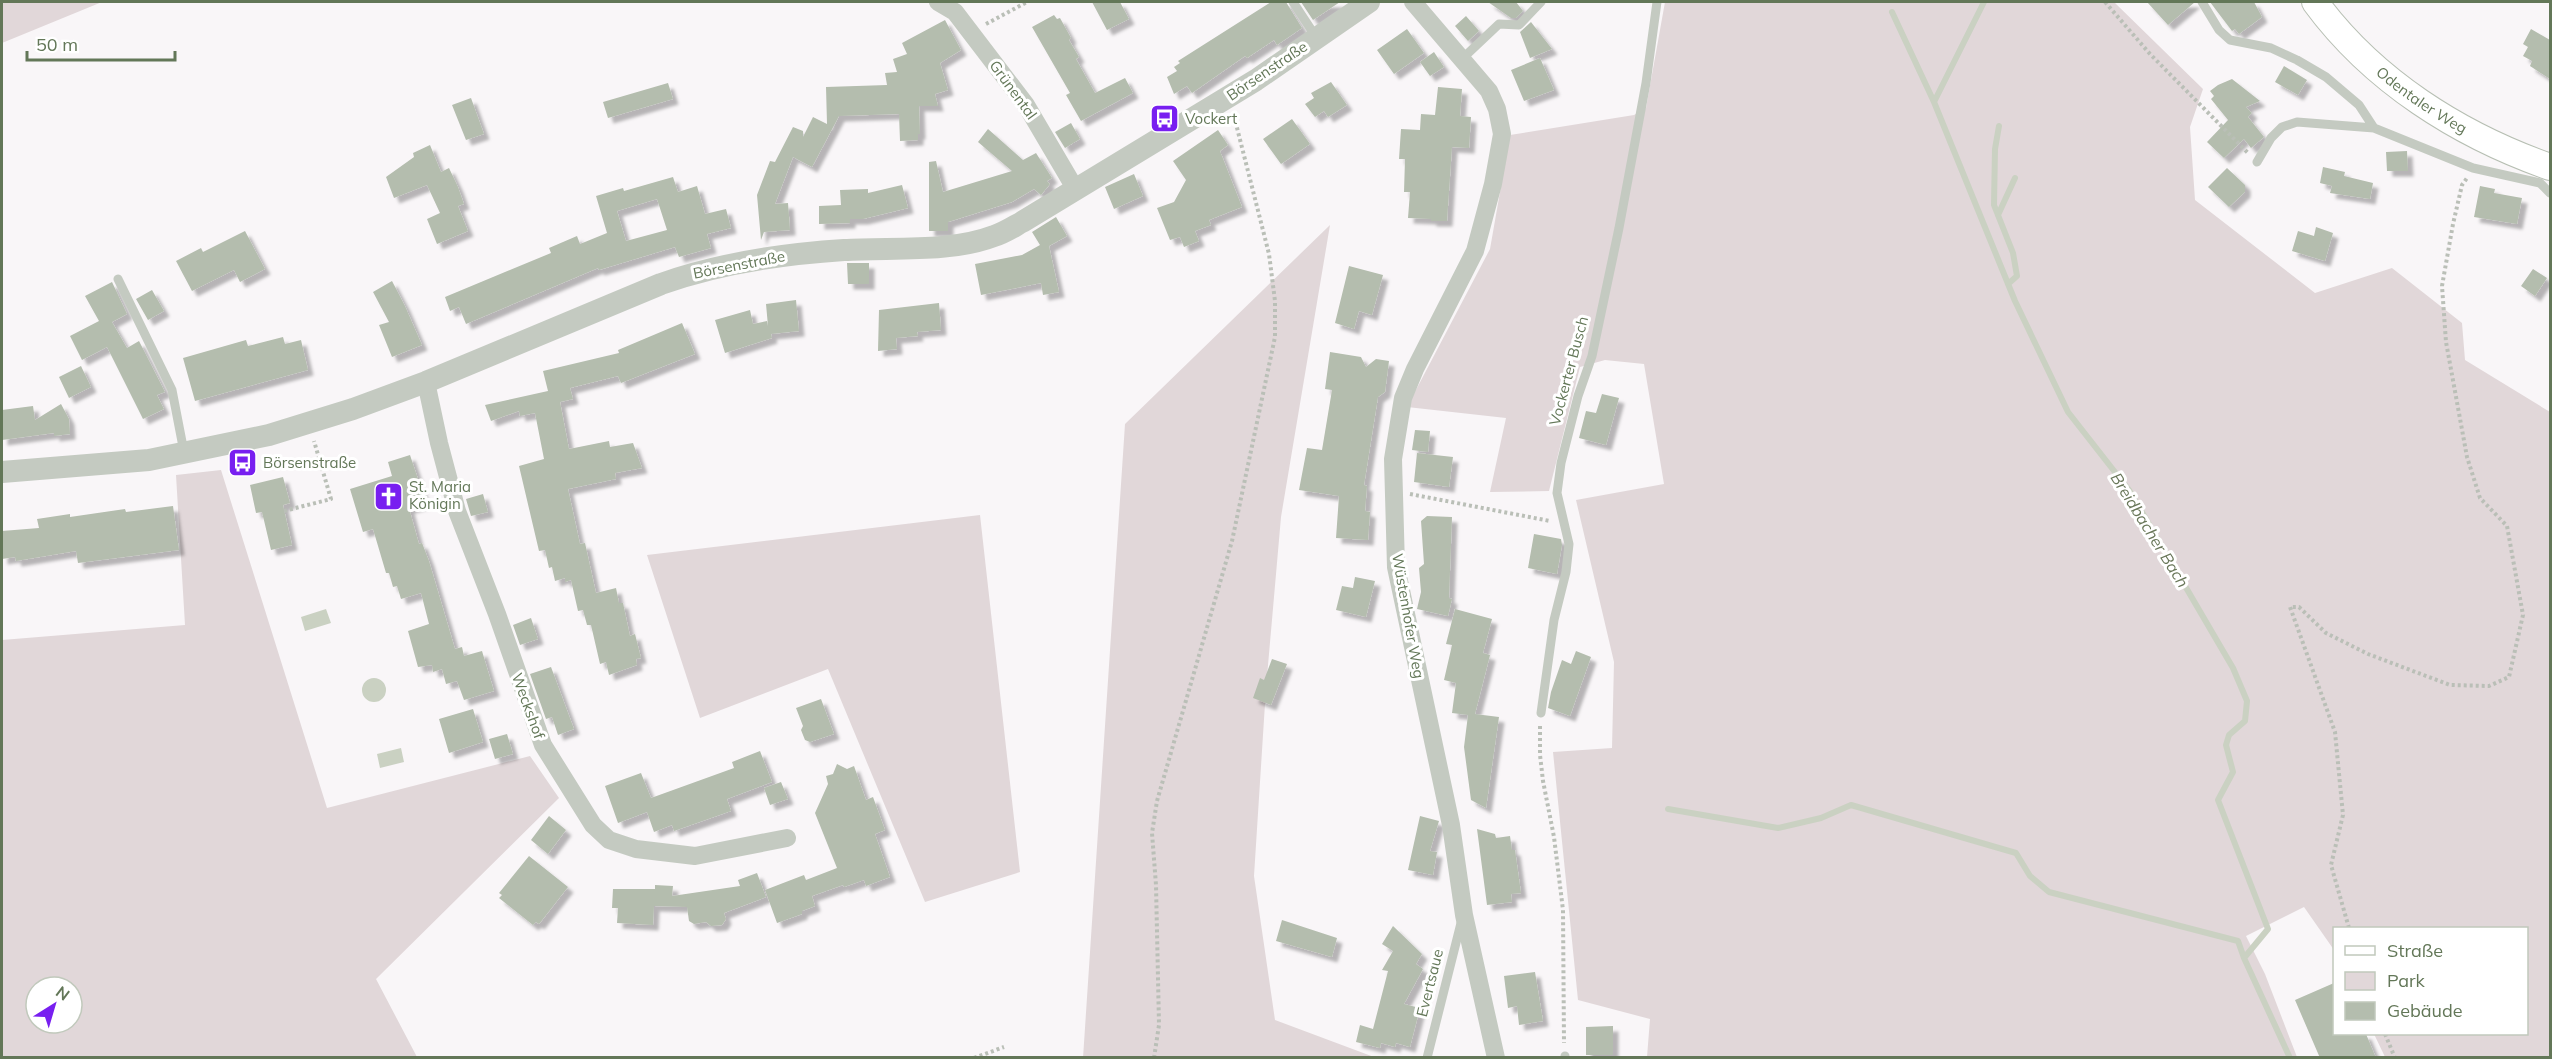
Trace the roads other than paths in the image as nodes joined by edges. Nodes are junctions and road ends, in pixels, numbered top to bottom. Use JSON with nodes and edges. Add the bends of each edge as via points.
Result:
{"nodes":[{"id":1,"x":938,"y":2,"type":"edge"},
{"id":2,"x":1293,"y":2,"type":"edge"},
{"id":3,"x":1369,"y":2,"type":"edge"},
{"id":4,"x":1413,"y":2,"type":"edge"},
{"id":5,"x":1542,"y":2,"type":"edge"},
{"id":6,"x":1657,"y":2,"type":"edge"},
{"id":7,"x":2202,"y":2,"type":"edge"},
{"id":8,"x":2315,"y":2,"type":"edge"},
{"id":9,"x":1317,"y":38,"type":"junction"},
{"id":10,"x":1463,"y":58,"type":"junction"},
{"id":11,"x":2374,"y":128,"type":"junction"},
{"id":12,"x":2257,"y":162,"type":"road end"},
{"id":13,"x":2545,"y":172,"type":"edge"},
{"id":14,"x":1077,"y":190,"type":"junction"},
{"id":15,"x":2550,"y":193,"type":"edge"},
{"id":16,"x":118,"y":279,"type":"dead end"},
{"id":17,"x":426,"y":382,"type":"junction"},
{"id":18,"x":185,"y":453,"type":"junction"},
{"id":19,"x":2,"y":472,"type":"edge"},
{"id":20,"x":1540,"y":712,"type":"road end"},
{"id":21,"x":787,"y":838,"type":"dead end"},
{"id":22,"x":1464,"y":915,"type":"junction"},
{"id":23,"x":1427,"y":1058,"type":"edge"},
{"id":24,"x":1496,"y":1058,"type":"edge"}],
"edges":[{"from":1,"to":14,"type":"street","name":"Grünental","via":[[955,12],[971,32],[1042,129]]},
{"from":2,"to":9,"type":"lane"},
{"from":3,"to":9,"type":"street","name":"Börsenstraße"},
{"from":4,"to":10,"type":"street","name":"Wüstenhofer Weg"},
{"from":5,"to":10,"type":"lane","via":[[1519,25],[1499,24]]},
{"from":6,"to":20,"type":"lane","name":"Vockerter Busch","via":[[1619,228],[1592,356],[1561,463],[1557,493],[1569,544]]},
{"from":7,"to":11,"type":"lane","via":[[2230,40],[2271,48],[2326,77],[2359,105]]},
{"from":8,"to":13,"type":"main road","name":"Odentaler Weg","via":[[2367,60],[2430,110]]},
{"from":9,"to":14,"type":"street","name":"Börsenstraße"},
{"from":10,"to":22,"type":"street","name":"Wüstenhofer Weg","via":[[1489,91],[1500,122],[1501,144],[1475,250],[1415,369],[1404,398],[1393,459],[1396,567],[1451,825]]},
{"from":11,"to":12,"type":"lane","via":[[2297,122],[2282,127]]},
{"from":11,"to":13,"type":"lane","via":[[2473,168]]},
{"from":13,"to":15,"type":"lane"},
{"from":14,"to":17,"type":"street","name":"Börsenstraße","via":[[1003,232],[970,242],[817,252],[694,272]]},
{"from":16,"to":18,"type":"lane","via":[[172,390]]},
{"from":17,"to":18,"type":"street","name":"Börsenstraße","via":[[269,435]]},
{"from":17,"to":21,"type":"street","name":"Weckshof","via":[[457,510],[527,703],[543,745],[593,825],[609,840],[636,849],[695,856]]},
{"from":18,"to":19,"type":"street","name":"Börsenstraße","via":[[131,462]]},
{"from":22,"to":23,"type":"lane","name":"Evertsaue"},
{"from":22,"to":24,"type":"street","name":"Wüstenhofer Weg"}]}
